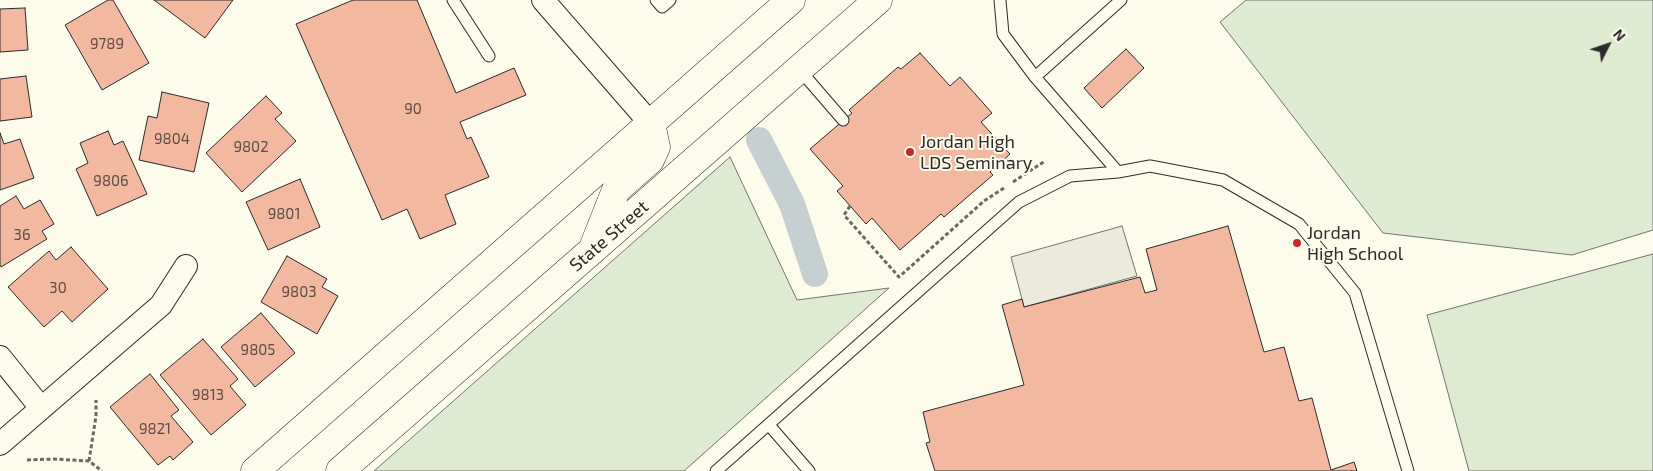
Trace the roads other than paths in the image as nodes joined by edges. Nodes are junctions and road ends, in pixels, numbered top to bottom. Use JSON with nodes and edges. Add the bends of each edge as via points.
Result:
{"nodes":[{"id":1,"x":453,"y":0,"type":"edge"},
{"id":2,"x":543,"y":0,"type":"edge"},
{"id":3,"x":656,"y":0,"type":"edge"},
{"id":4,"x":670,"y":0,"type":"edge"},
{"id":5,"x":791,"y":0,"type":"edge"},
{"id":6,"x":878,"y":0,"type":"edge"},
{"id":7,"x":1000,"y":0,"type":"edge"},
{"id":8,"x":1122,"y":0,"type":"edge"},
{"id":9,"x":489,"y":56,"type":"dead end"},
{"id":10,"x":799,"y":69,"type":"junction"},
{"id":11,"x":1035,"y":77,"type":"junction"},
{"id":12,"x":843,"y":120,"type":"dead end"},
{"id":13,"x":651,"y":124,"type":"junction"},
{"id":14,"x":1118,"y":172,"type":"junction"},
{"id":15,"x":591,"y":251,"type":"junction"},
{"id":16,"x":186,"y":266,"type":"dead end"},
{"id":17,"x":0,"y":357,"type":"edge"},
{"id":18,"x":41,"y":408,"type":"junction"},
{"id":19,"x":769,"y":424,"type":"junction"},
{"id":20,"x":0,"y":444,"type":"edge"},
{"id":21,"x":255,"y":471,"type":"edge"},
{"id":22,"x":340,"y":471,"type":"edge"},
{"id":23,"x":716,"y":471,"type":"edge"},
{"id":24,"x":808,"y":471,"type":"edge"},
{"id":25,"x":1408,"y":471,"type":"edge"}],
"edges":[{"from":1,"to":9,"type":"lane"},
{"from":2,"to":13,"type":"street"},
{"from":3,"to":4,"type":"lane","via":[[662,7]]},
{"from":5,"to":13,"type":"main road"},
{"from":6,"to":10,"type":"main road","name":"State Street"},
{"from":7,"to":11,"type":"lane","via":[[1003,34]]},
{"from":8,"to":11,"type":"lane"},
{"from":10,"to":12,"type":"lane"},
{"from":10,"to":15,"type":"main road","name":"State Street"},
{"from":11,"to":14,"type":"lane"},
{"from":13,"to":15,"type":"main road","via":[[656,147],[650,160],[616,190]]},
{"from":13,"to":21,"type":"main road"},
{"from":14,"to":19,"type":"lane","via":[[1070,176],[1019,202]]},
{"from":14,"to":25,"type":"lane","via":[[1150,166],[1223,180],[1299,224],[1355,293]]},
{"from":15,"to":22,"type":"main road","name":"State Street"},
{"from":16,"to":18,"type":"street","via":[[161,305]]},
{"from":17,"to":18,"type":"street"},
{"from":18,"to":20,"type":"street"},
{"from":19,"to":23,"type":"lane"},
{"from":19,"to":24,"type":"lane"}]}
